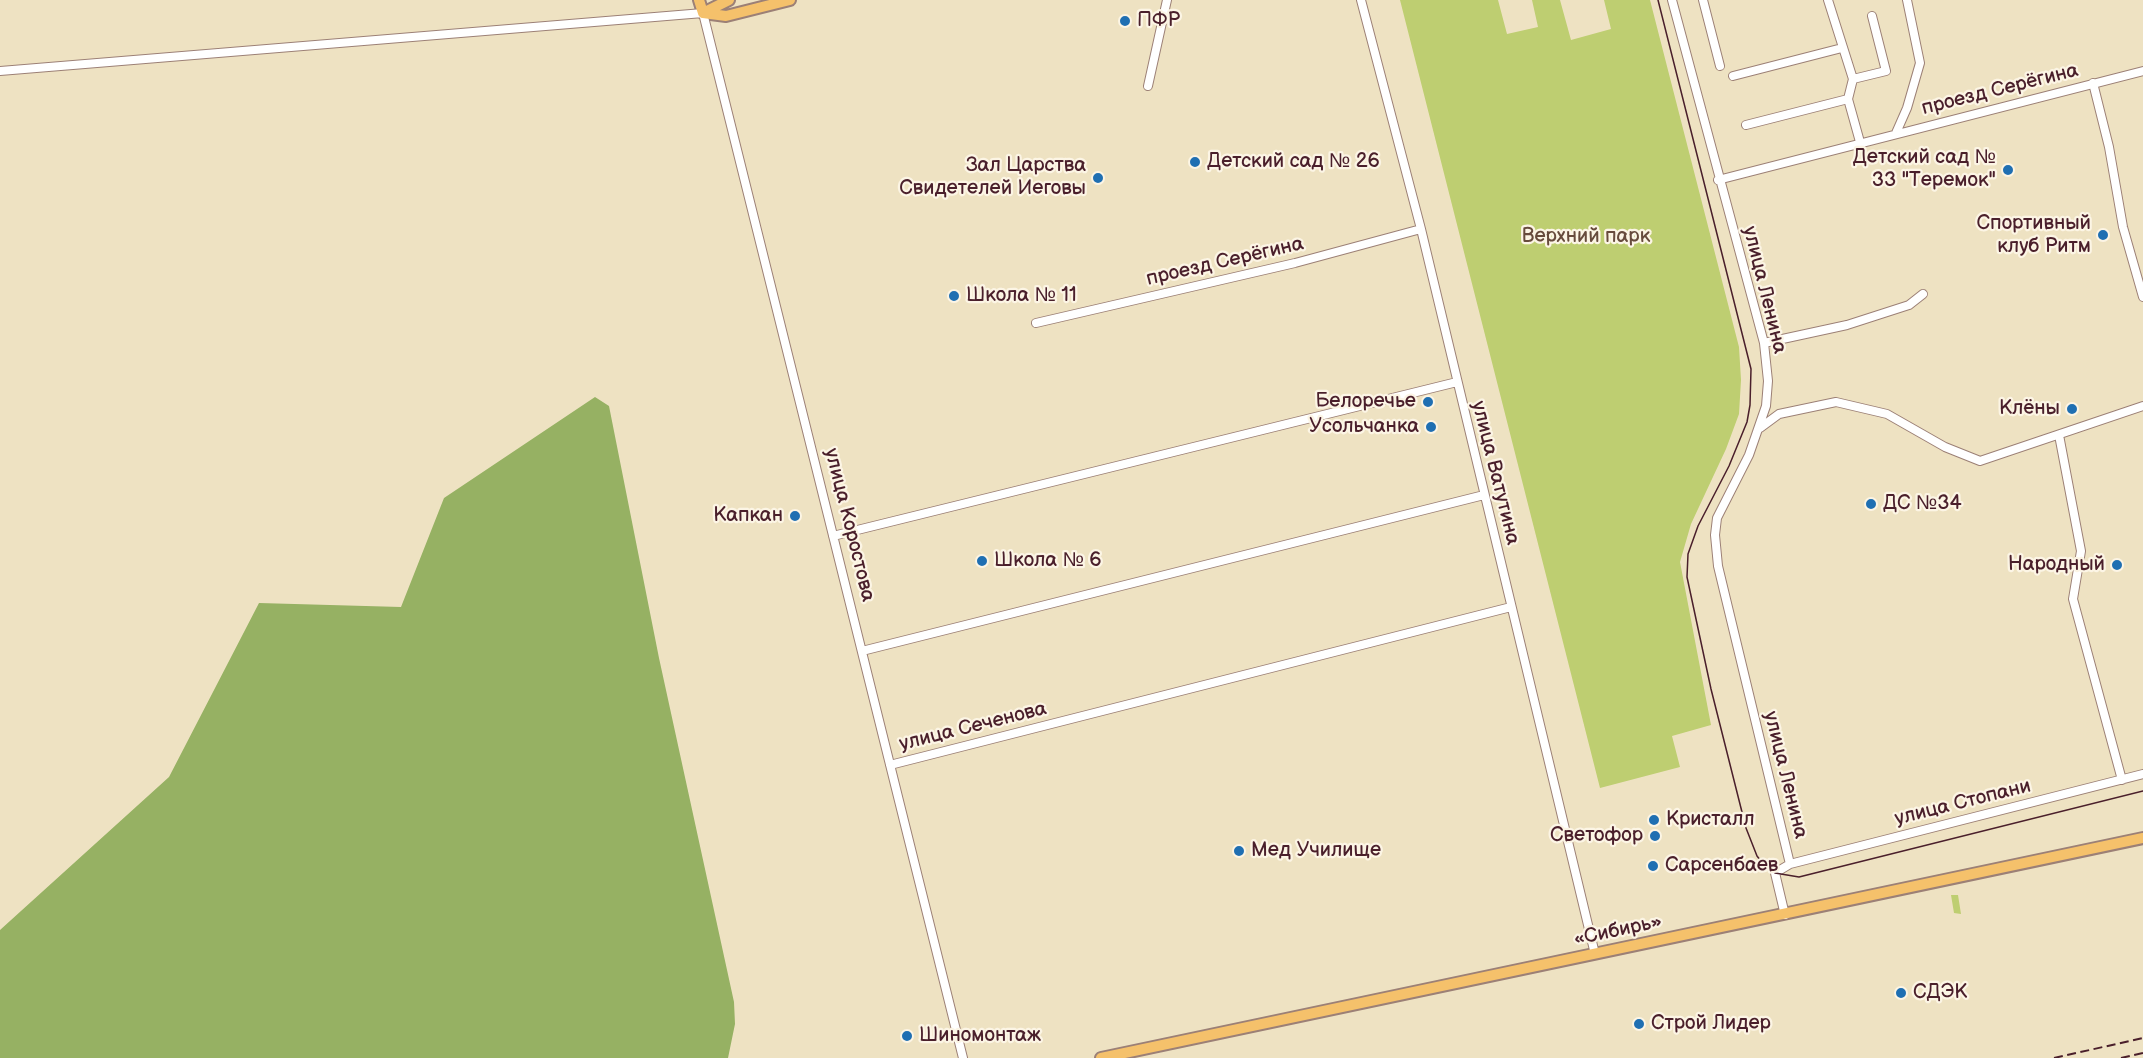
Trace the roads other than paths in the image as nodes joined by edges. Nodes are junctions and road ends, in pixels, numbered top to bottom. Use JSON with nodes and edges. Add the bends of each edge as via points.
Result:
{"nodes":[{"id":1,"x":699,"y":0,"type":"edge"},
{"id":2,"x":729,"y":0,"type":"edge"},
{"id":3,"x":790,"y":0,"type":"edge"},
{"id":4,"x":1167,"y":0,"type":"edge"},
{"id":5,"x":1361,"y":0,"type":"edge"},
{"id":6,"x":1672,"y":0,"type":"edge"},
{"id":7,"x":1703,"y":0,"type":"edge"},
{"id":8,"x":1828,"y":0,"type":"edge"},
{"id":9,"x":1907,"y":0,"type":"edge"},
{"id":10,"x":703,"y":13,"type":"junction"},
{"id":11,"x":1872,"y":16,"type":"dead end"},
{"id":12,"x":1842,"y":48,"type":"junction"},
{"id":13,"x":1720,"y":66,"type":"dead end"},
{"id":14,"x":0,"y":71,"type":"edge"},
{"id":15,"x":2143,"y":71,"type":"edge"},
{"id":16,"x":1733,"y":76,"type":"dead end"},
{"id":17,"x":1853,"y":79,"type":"junction"},
{"id":18,"x":2093,"y":83,"type":"junction"},
{"id":19,"x":1148,"y":86,"type":"dead end"},
{"id":20,"x":1848,"y":99,"type":"junction"},
{"id":21,"x":1746,"y":125,"type":"dead end"},
{"id":22,"x":1896,"y":133,"type":"junction"},
{"id":23,"x":1863,"y":141,"type":"junction"},
{"id":24,"x":1719,"y":180,"type":"junction"},
{"id":25,"x":1421,"y":229,"type":"junction"},
{"id":26,"x":1923,"y":294,"type":"dead end"},
{"id":27,"x":2143,"y":297,"type":"edge"},
{"id":28,"x":1036,"y":323,"type":"dead end"},
{"id":29,"x":1764,"y":343,"type":"junction"},
{"id":30,"x":1457,"y":382,"type":"junction"},
{"id":31,"x":2143,"y":406,"type":"edge"},
{"id":32,"x":1759,"y":429,"type":"junction"},
{"id":33,"x":2060,"y":435,"type":"junction"},
{"id":34,"x":1484,"y":495,"type":"junction"},
{"id":35,"x":833,"y":536,"type":"junction"},
{"id":36,"x":1511,"y":607,"type":"junction"},
{"id":37,"x":862,"y":651,"type":"junction"},
{"id":38,"x":890,"y":765,"type":"junction"},
{"id":39,"x":2143,"y":774,"type":"edge"},
{"id":40,"x":2122,"y":780,"type":"junction"},
{"id":41,"x":2143,"y":838,"type":"edge"},
{"id":42,"x":1790,"y":864,"type":"junction"},
{"id":43,"x":1785,"y":915,"type":"junction"},
{"id":44,"x":1595,"y":954,"type":"junction"},
{"id":45,"x":963,"y":1058,"type":"edge"},
{"id":46,"x":1101,"y":1058,"type":"edge"}],
"edges":[{"from":1,"to":10,"type":"main road","name":"улица Коростова"},
{"from":2,"to":10,"type":"main road"},
{"from":3,"to":10,"type":"main road","via":[[726,16]]},
{"from":4,"to":19,"type":"street"},
{"from":5,"to":25,"type":"street","name":"улица Ватутина"},
{"from":6,"to":24,"type":"street","name":"улица Ленина"},
{"from":7,"to":13,"type":"street"},
{"from":8,"to":12,"type":"street"},
{"from":9,"to":22,"type":"street","via":[[1920,63]]},
{"from":10,"to":14,"type":"street"},
{"from":10,"to":35,"type":"street","name":"улица Коростова"},
{"from":11,"to":17,"type":"street","via":[[1886,71]]},
{"from":12,"to":16,"type":"street"},
{"from":12,"to":17,"type":"street"},
{"from":15,"to":18,"type":"street","name":"проезд Серёгина"},
{"from":17,"to":20,"type":"street"},
{"from":18,"to":22,"type":"street","name":"проезд Серёгина"},
{"from":18,"to":27,"type":"street","via":[[2123,227]]},
{"from":20,"to":21,"type":"street"},
{"from":20,"to":23,"type":"street"},
{"from":22,"to":23,"type":"street","name":"проезд Серёгина"},
{"from":23,"to":24,"type":"street","name":"проезд Серёгина"},
{"from":24,"to":29,"type":"street","name":"улица Ленина"},
{"from":25,"to":28,"type":"street","name":"проезд Серёгина","via":[[1295,263]]},
{"from":25,"to":30,"type":"street","name":"улица Ватутина"},
{"from":26,"to":29,"type":"street","via":[[1909,305],[1847,325]]},
{"from":29,"to":32,"type":"street","name":"улица Ленина","via":[[1768,381]]},
{"from":30,"to":34,"type":"street","name":"улица Ватутина"},
{"from":30,"to":35,"type":"street"},
{"from":31,"to":33,"type":"street"},
{"from":32,"to":33,"type":"street","via":[[1779,414],[1836,402],[1887,414],[1945,447],[1980,461]]},
{"from":32,"to":42,"type":"street","name":"улица Ленина","via":[[1717,518],[1718,566]]},
{"from":33,"to":40,"type":"street","via":[[2081,551],[2073,599]]},
{"from":34,"to":36,"type":"street","name":"улица Ватутина"},
{"from":34,"to":37,"type":"street"},
{"from":35,"to":37,"type":"street","name":"улица Коростова"},
{"from":36,"to":38,"type":"street","name":"улица Сеченова"},
{"from":36,"to":44,"type":"street","name":"улица Ватутина"},
{"from":37,"to":38,"type":"street","name":"улица Коростова"},
{"from":38,"to":45,"type":"street","name":"улица Коростова"},
{"from":39,"to":40,"type":"street","name":"улица Стопани"},
{"from":40,"to":42,"type":"street","name":"улица Стопани"},
{"from":41,"to":43,"type":"main road","name":"«Сибирь»"},
{"from":42,"to":43,"type":"street","via":[[1774,873]]},
{"from":43,"to":44,"type":"main road","name":"«Сибирь»"},
{"from":44,"to":46,"type":"main road","name":"«Сибирь»"}]}
